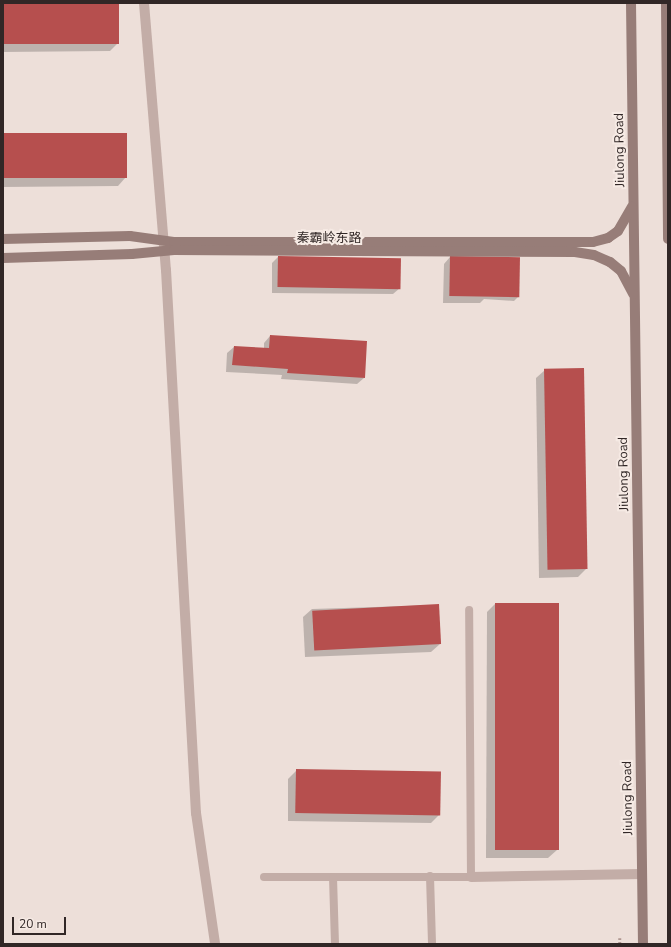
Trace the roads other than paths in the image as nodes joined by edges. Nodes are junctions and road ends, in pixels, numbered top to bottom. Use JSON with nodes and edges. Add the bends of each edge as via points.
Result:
{"nodes":[{"id":1,"x":144,"y":3,"type":"edge"},
{"id":2,"x":631,"y":3,"type":"edge"},
{"id":3,"x":666,"y":3,"type":"edge"},
{"id":4,"x":634,"y":204,"type":"junction"},
{"id":5,"x":668,"y":212,"type":"edge"},
{"id":6,"x":668,"y":239,"type":"edge"},
{"id":7,"x":3,"y":240,"type":"edge"},
{"id":8,"x":164,"y":240,"type":"junction"},
{"id":9,"x":164,"y":251,"type":"junction"},
{"id":10,"x":3,"y":258,"type":"edge"},
{"id":11,"x":635,"y":298,"type":"junction"},
{"id":12,"x":469,"y":610,"type":"dead end"},
{"id":13,"x":642,"y":874,"type":"junction"},
{"id":14,"x":430,"y":876,"type":"junction"},
{"id":15,"x":471,"y":876,"type":"junction"},
{"id":16,"x":264,"y":877,"type":"dead end"},
{"id":17,"x":333,"y":877,"type":"junction"},
{"id":18,"x":215,"y":944,"type":"edge"},
{"id":19,"x":335,"y":944,"type":"edge"},
{"id":20,"x":432,"y":944,"type":"edge"},
{"id":21,"x":642,"y":944,"type":"edge"}],
"edges":[{"from":1,"to":8,"type":"street"},
{"from":2,"to":4,"type":"street","name":"Jiulong Road"},
{"from":3,"to":5,"type":"street"},
{"from":4,"to":8,"type":"street","name":"秦霸岭东路","via":[[618,231],[608,238],[593,242]]},
{"from":4,"to":11,"type":"street","name":"Jiulong Road"},
{"from":5,"to":6,"type":"street"},
{"from":7,"to":8,"type":"street","name":"秦霸岭东路","via":[[130,236]]},
{"from":8,"to":9,"type":"street"},
{"from":9,"to":10,"type":"street","name":"秦霸岭东路"},
{"from":9,"to":11,"type":"street","name":"秦霸岭东路","via":[[575,252],[594,255],[610,262],[621,271]]},
{"from":9,"to":18,"type":"street","via":[[196,813]]},
{"from":11,"to":13,"type":"street","name":"Jiulong Road"},
{"from":12,"to":15,"type":"lane"},
{"from":13,"to":15,"type":"street"},
{"from":13,"to":21,"type":"street","name":"Jiulong Road"},
{"from":14,"to":15,"type":"lane"},
{"from":14,"to":17,"type":"lane"},
{"from":14,"to":20,"type":"lane"},
{"from":16,"to":17,"type":"lane"},
{"from":17,"to":19,"type":"lane"}]}
